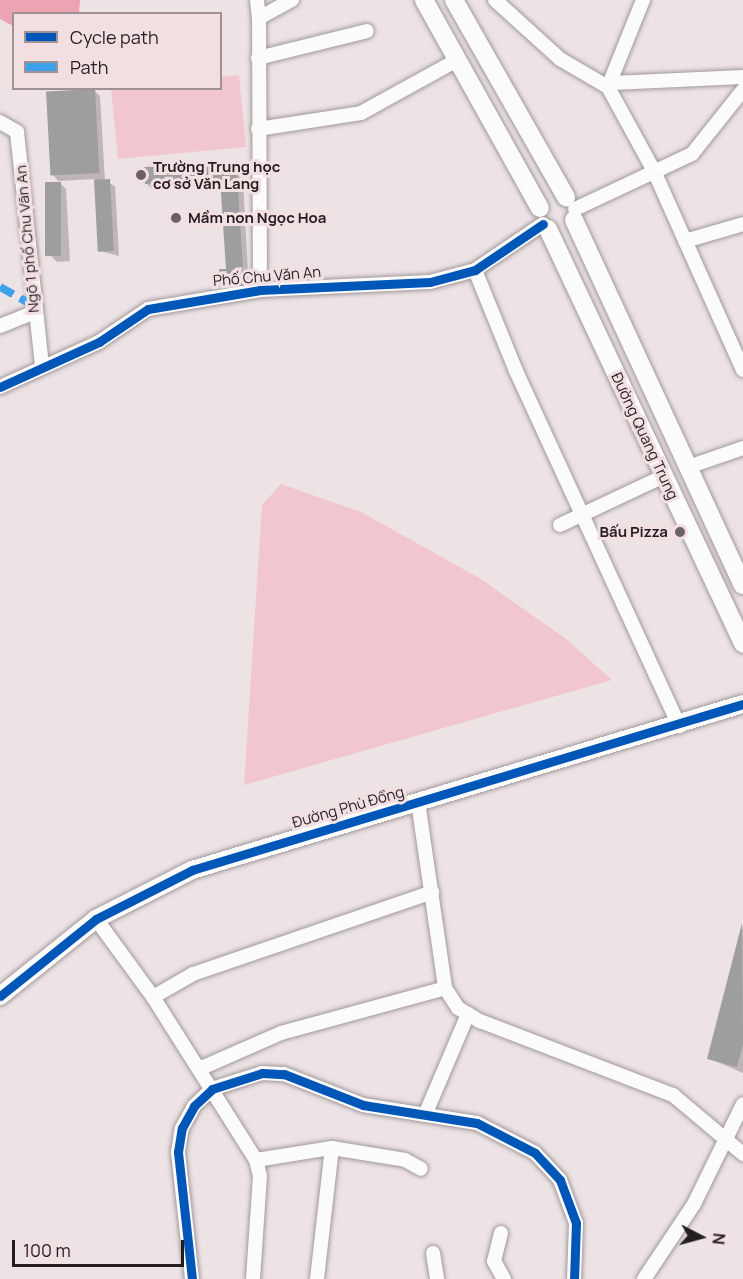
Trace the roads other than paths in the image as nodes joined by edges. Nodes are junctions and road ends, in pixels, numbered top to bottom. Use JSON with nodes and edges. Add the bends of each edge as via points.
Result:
{"nodes":[{"id":1,"x":257,"y":0,"type":"edge"},
{"id":2,"x":292,"y":0,"type":"edge"},
{"id":3,"x":424,"y":0,"type":"edge"},
{"id":4,"x":453,"y":0,"type":"edge"},
{"id":5,"x":495,"y":0,"type":"edge"},
{"id":6,"x":643,"y":0,"type":"edge"},
{"id":7,"x":259,"y":18,"type":"junction"},
{"id":8,"x":367,"y":31,"type":"dead end"},
{"id":9,"x":258,"y":58,"type":"junction"},
{"id":10,"x":457,"y":60,"type":"junction"},
{"id":11,"x":743,"y":77,"type":"edge"},
{"id":12,"x":610,"y":85,"type":"junction"},
{"id":13,"x":743,"y":90,"type":"edge"},
{"id":14,"x":0,"y":122,"type":"edge"},
{"id":15,"x":258,"y":129,"type":"junction"},
{"id":16,"x":654,"y":171,"type":"junction"},
{"id":17,"x":572,"y":208,"type":"junction"},
{"id":18,"x":544,"y":220,"type":"junction"},
{"id":19,"x":743,"y":224,"type":"edge"},
{"id":20,"x":686,"y":241,"type":"junction"},
{"id":21,"x":476,"y":270,"type":"junction"},
{"id":22,"x":260,"y":290,"type":"junction"},
{"id":23,"x":33,"y":313,"type":"junction"},
{"id":24,"x":0,"y":326,"type":"edge"},
{"id":25,"x":42,"y":367,"type":"junction"},
{"id":26,"x":743,"y":370,"type":"edge"},
{"id":27,"x":0,"y":387,"type":"edge"},
{"id":28,"x":743,"y":448,"type":"edge"},
{"id":29,"x":688,"y":467,"type":"junction"},
{"id":30,"x":664,"y":476,"type":"junction"},
{"id":31,"x":584,"y":513,"type":"junction"},
{"id":32,"x":560,"y":525,"type":"dead end"},
{"id":33,"x":743,"y":585,"type":"edge"},
{"id":34,"x":743,"y":643,"type":"edge"},
{"id":35,"x":741,"y":709,"type":"edge"},
{"id":36,"x":679,"y":726,"type":"junction"},
{"id":37,"x":418,"y":802,"type":"junction"},
{"id":38,"x":432,"y":892,"type":"junction"},
{"id":39,"x":96,"y":919,"type":"junction"},
{"id":40,"x":446,"y":988,"type":"junction"},
{"id":41,"x":0,"y":996,"type":"edge"},
{"id":42,"x":153,"y":997,"type":"junction"},
{"id":43,"x":468,"y":1014,"type":"junction"},
{"id":44,"x":199,"y":1069,"type":"junction"},
{"id":45,"x":212,"y":1089,"type":"junction"},
{"id":46,"x":743,"y":1104,"type":"edge"},
{"id":47,"x":425,"y":1115,"type":"junction"},
{"id":48,"x":725,"y":1142,"type":"junction"},
{"id":49,"x":332,"y":1148,"type":"junction"},
{"id":50,"x":743,"y":1154,"type":"edge"},
{"id":51,"x":256,"y":1160,"type":"junction"},
{"id":52,"x":421,"y":1169,"type":"dead end"},
{"id":53,"x":501,"y":1233,"type":"dead end"},
{"id":54,"x":433,"y":1253,"type":"dead end"},
{"id":55,"x":192,"y":1279,"type":"edge"},
{"id":56,"x":253,"y":1279,"type":"edge"},
{"id":57,"x":317,"y":1279,"type":"edge"},
{"id":58,"x":437,"y":1279,"type":"edge"},
{"id":59,"x":504,"y":1279,"type":"edge"},
{"id":60,"x":574,"y":1279,"type":"edge"},
{"id":61,"x":644,"y":1279,"type":"edge"}],
"edges":[{"from":1,"to":7,"type":"street"},
{"from":2,"to":7,"type":"street"},
{"from":3,"to":10,"type":"main road","name":"Đường Quang Trung"},
{"from":4,"to":17,"type":"main road","name":"Đường Quang Trung"},
{"from":5,"to":12,"type":"street","via":[[560,59]]},
{"from":6,"to":12,"type":"street"},
{"from":7,"to":9,"type":"street"},
{"from":8,"to":9,"type":"street"},
{"from":9,"to":15,"type":"street"},
{"from":10,"to":15,"type":"street","via":[[361,113]]},
{"from":10,"to":18,"type":"main road","name":"Đường Quang Trung"},
{"from":11,"to":12,"type":"street"},
{"from":12,"to":16,"type":"street"},
{"from":13,"to":16,"type":"street","via":[[703,144],[669,168]]},
{"from":14,"to":23,"type":"street","name":"Ngõ 1 phố Chu Văn An","via":[[17,132]]},
{"from":15,"to":22,"type":"street"},
{"from":16,"to":17,"type":"street"},
{"from":16,"to":20,"type":"street"},
{"from":17,"to":18,"type":"main road","via":[[565,230]]},
{"from":17,"to":18,"type":"main road","via":[[550,196]]},
{"from":17,"to":29,"type":"main road","name":"Đường Quang Trung"},
{"from":18,"to":21,"type":"street","name":"Phố Chu Văn An"},
{"from":18,"to":30,"type":"main road","name":"Đường Quang Trung"},
{"from":19,"to":20,"type":"street"},
{"from":20,"to":26,"type":"street"},
{"from":21,"to":22,"type":"street","name":"Phố Chu Văn An","via":[[430,282]]},
{"from":21,"to":31,"type":"street","via":[[516,371]]},
{"from":22,"to":25,"type":"street","name":"Phố Chu Văn An","via":[[148,309],[99,342]]},
{"from":23,"to":24,"type":"street"},
{"from":23,"to":25,"type":"street","name":"Ngõ 1 phố Chu Văn An"},
{"from":25,"to":27,"type":"street","name":"Phố Chu Văn An"},
{"from":28,"to":29,"type":"street"},
{"from":29,"to":33,"type":"main road","name":"Đường Quang Trung"},
{"from":30,"to":31,"type":"street"},
{"from":30,"to":34,"type":"main road","name":"Đường Quang Trung"},
{"from":31,"to":32,"type":"street"},
{"from":31,"to":36,"type":"street"},
{"from":35,"to":36,"type":"main road","name":"Đường Phù Đổng"},
{"from":36,"to":37,"type":"main road","name":"Đường Phù Đổng"},
{"from":37,"to":38,"type":"street"},
{"from":37,"to":39,"type":"main road","name":"Đường Phù Đổng","via":[[192,870]]},
{"from":38,"to":40,"type":"street"},
{"from":38,"to":42,"type":"street","via":[[193,974]]},
{"from":39,"to":41,"type":"main road","name":"Đường Phù Đổng"},
{"from":39,"to":42,"type":"street"},
{"from":40,"to":43,"type":"street"},
{"from":40,"to":44,"type":"street","via":[[281,1033]]},
{"from":42,"to":44,"type":"street"},
{"from":43,"to":47,"type":"street"},
{"from":43,"to":48,"type":"street","via":[[673,1095]]},
{"from":44,"to":45,"type":"street"},
{"from":45,"to":47,"type":"street","via":[[239,1077],[284,1074],[363,1105]]},
{"from":45,"to":51,"type":"street"},
{"from":45,"to":55,"type":"street","via":[[194,1106],[178,1152]]},
{"from":46,"to":48,"type":"street"},
{"from":47,"to":60,"type":"street","via":[[477,1123],[535,1154],[560,1180],[576,1223]]},
{"from":48,"to":50,"type":"street"},
{"from":48,"to":61,"type":"street","via":[[694,1204]]},
{"from":49,"to":51,"type":"street"},
{"from":49,"to":52,"type":"street","via":[[396,1158]]},
{"from":49,"to":57,"type":"street"},
{"from":51,"to":56,"type":"street","via":[[260,1176]]},
{"from":53,"to":59,"type":"street","via":[[494,1261]]},
{"from":54,"to":58,"type":"street"}]}
